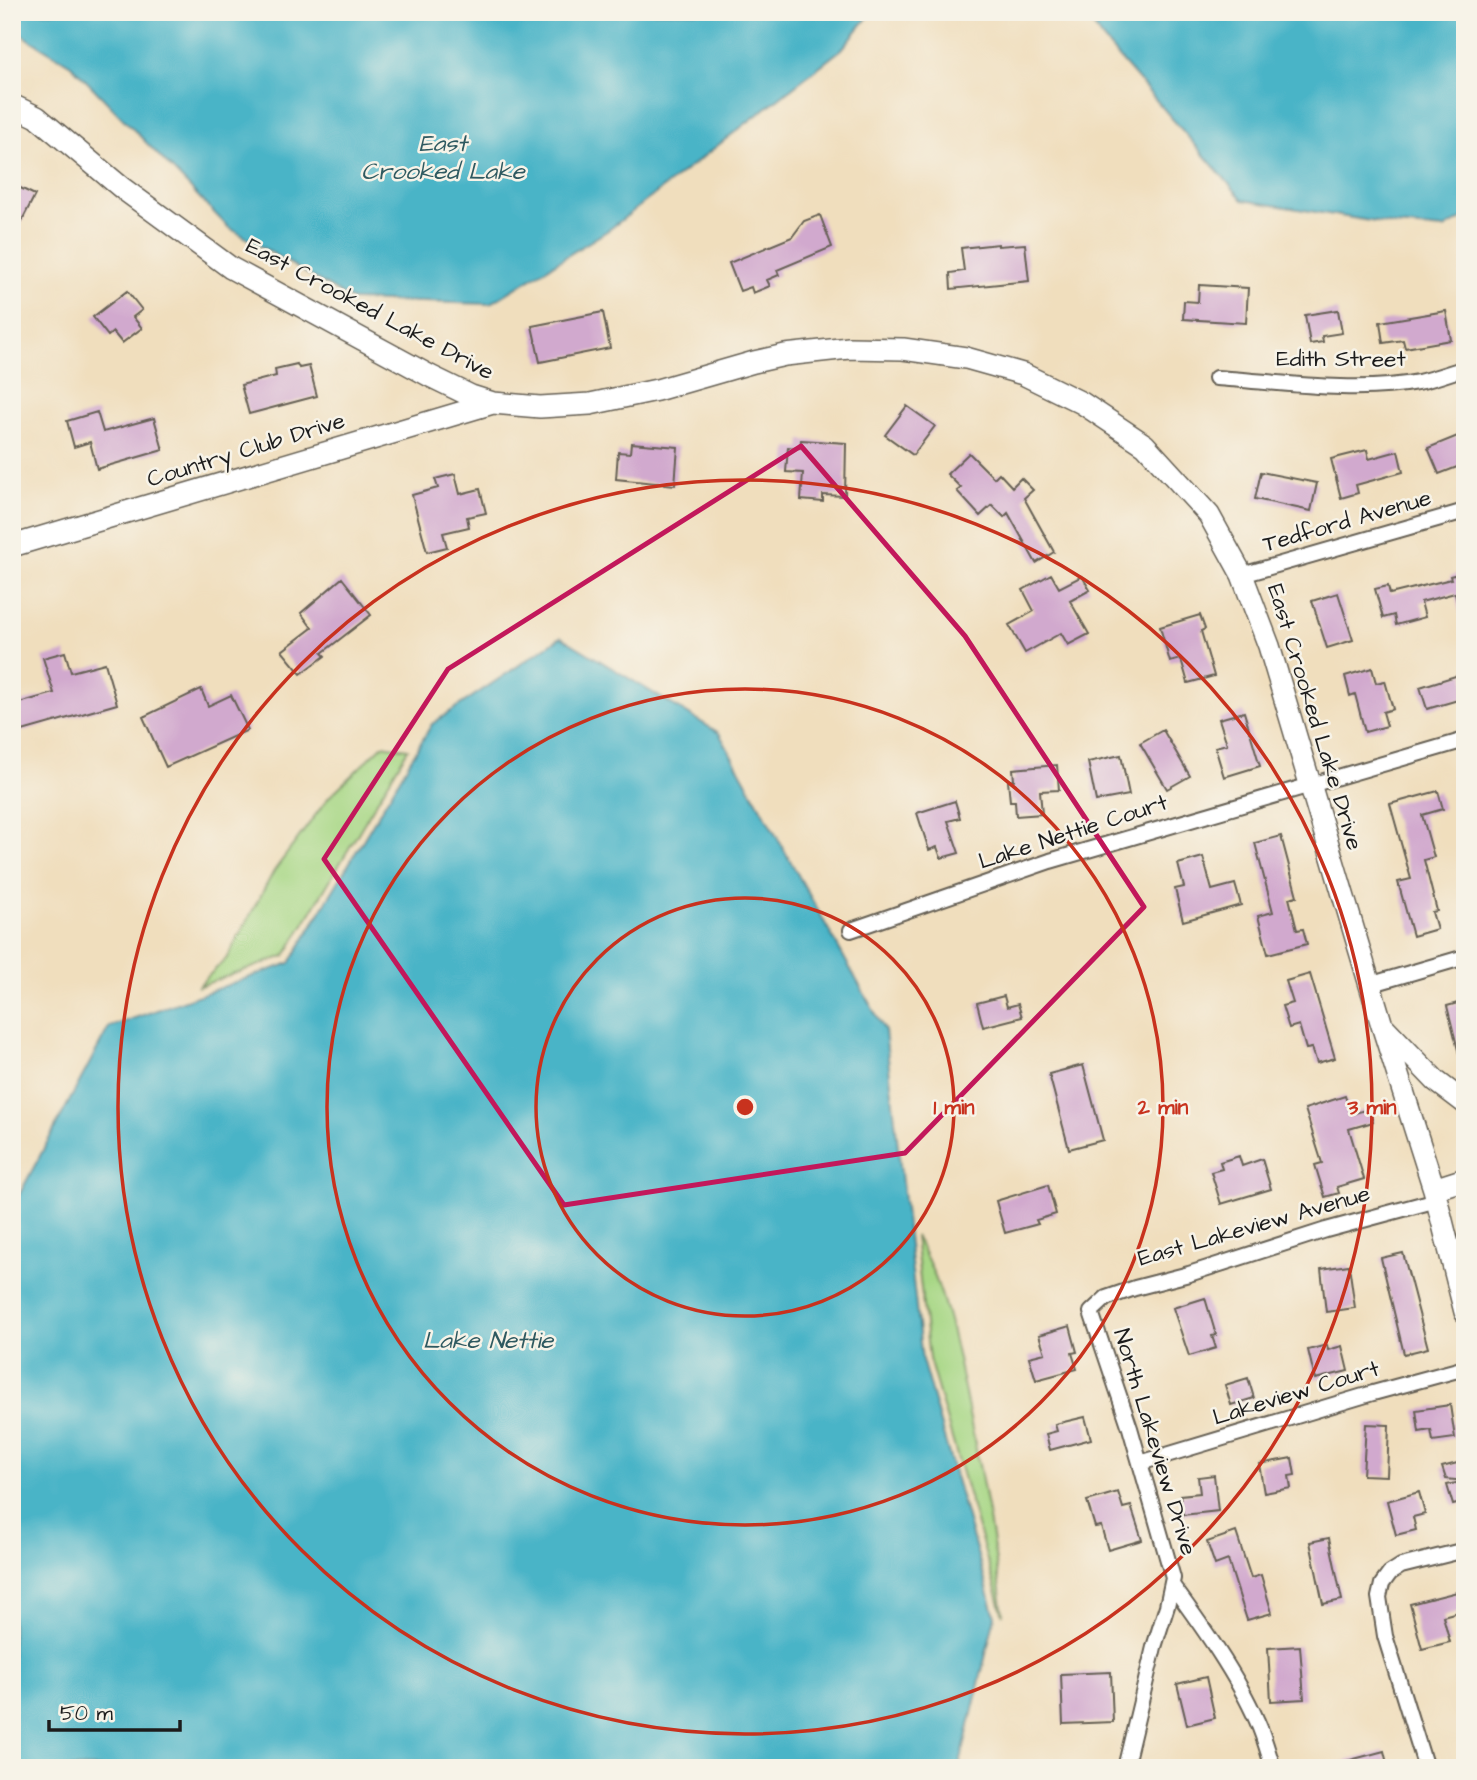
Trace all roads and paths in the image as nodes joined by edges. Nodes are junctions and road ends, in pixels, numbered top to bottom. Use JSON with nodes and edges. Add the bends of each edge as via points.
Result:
{"nodes":[{"id":1,"x":12,"y":105,"type":"edge"},
{"id":2,"x":1465,"y":368,"type":"edge"},
{"id":3,"x":1216,"y":378,"type":"dead end"},
{"id":4,"x":493,"y":403,"type":"junction"},
{"id":5,"x":1465,"y":511,"type":"edge"},
{"id":6,"x":12,"y":546,"type":"edge"},
{"id":7,"x":1242,"y":575,"type":"junction"},
{"id":8,"x":1465,"y":740,"type":"edge"},
{"id":9,"x":1310,"y":786,"type":"junction"},
{"id":10,"x":851,"y":930,"type":"dead end"},
{"id":11,"x":1465,"y":957,"type":"edge"},
{"id":12,"x":1369,"y":985,"type":"junction"},
{"id":13,"x":1381,"y":1022,"type":"junction"},
{"id":14,"x":1465,"y":1103,"type":"edge"},
{"id":15,"x":1465,"y":1179,"type":"edge"},
{"id":16,"x":1435,"y":1194,"type":"junction"},
{"id":17,"x":1091,"y":1312,"type":"joint"},
{"id":18,"x":1465,"y":1312,"type":"edge"},
{"id":19,"x":1465,"y":1368,"type":"edge"},
{"id":20,"x":1140,"y":1463,"type":"junction"},
{"id":21,"x":1465,"y":1549,"type":"edge"},
{"id":22,"x":1172,"y":1586,"type":"junction"},
{"id":23,"x":1125,"y":1768,"type":"edge"},
{"id":24,"x":1273,"y":1768,"type":"edge"},
{"id":25,"x":1426,"y":1768,"type":"edge"}],
"edges":[{"from":1,"to":4,"type":"street","name":"East Crooked Lake Drive","via":[[37,117],[122,188],[231,268],[430,376]]},
{"from":2,"to":3,"type":"street","name":"Edith Street","via":[[1389,386]]},
{"from":4,"to":6,"type":"street","name":"Country Club Drive"},
{"from":4,"to":7,"type":"street","name":"East Crooked Lake Drive","via":[[540,407],[590,404],[785,355],[849,348],[903,349],[966,358],[1023,374],[1082,403],[1145,445],[1209,515]]},
{"from":5,"to":7,"type":"street","name":"Tedford Avenue"},
{"from":7,"to":9,"type":"street","name":"East Crooked Lake Drive","via":[[1269,646]]},
{"from":8,"to":9,"type":"street","name":"Lake Nettie Court"},
{"from":9,"to":10,"type":"street","name":"Lake Nettie Court","via":[[1050,862]]},
{"from":9,"to":12,"type":"street","name":"East Crooked Lake Drive"},
{"from":11,"to":12,"type":"street"},
{"from":12,"to":13,"type":"street","name":"East Crooked Lake Drive"},
{"from":13,"to":14,"type":"street","name":"East Crooked Lake Drive","via":[[1436,1082]]},
{"from":13,"to":16,"type":"street","name":"East Crooked Lake Drive"},
{"from":15,"to":16,"type":"street","name":"East Lakeview Avenue"},
{"from":16,"to":17,"type":"street","name":"East Lakeview Avenue","via":[[1106,1298]]},
{"from":16,"to":18,"type":"street","name":"East Crooked Lake Drive"},
{"from":17,"to":20,"type":"street","name":"North Lakeview Drive"},
{"from":19,"to":20,"type":"street","name":"Lakeview Court"},
{"from":20,"to":22,"type":"street","name":"North Lakeview Drive"},
{"from":21,"to":25,"type":"street","via":[[1401,1566],[1382,1584],[1379,1597],[1385,1636]]},
{"from":22,"to":23,"type":"street"},
{"from":22,"to":24,"type":"street","via":[[1244,1696]]}]}
